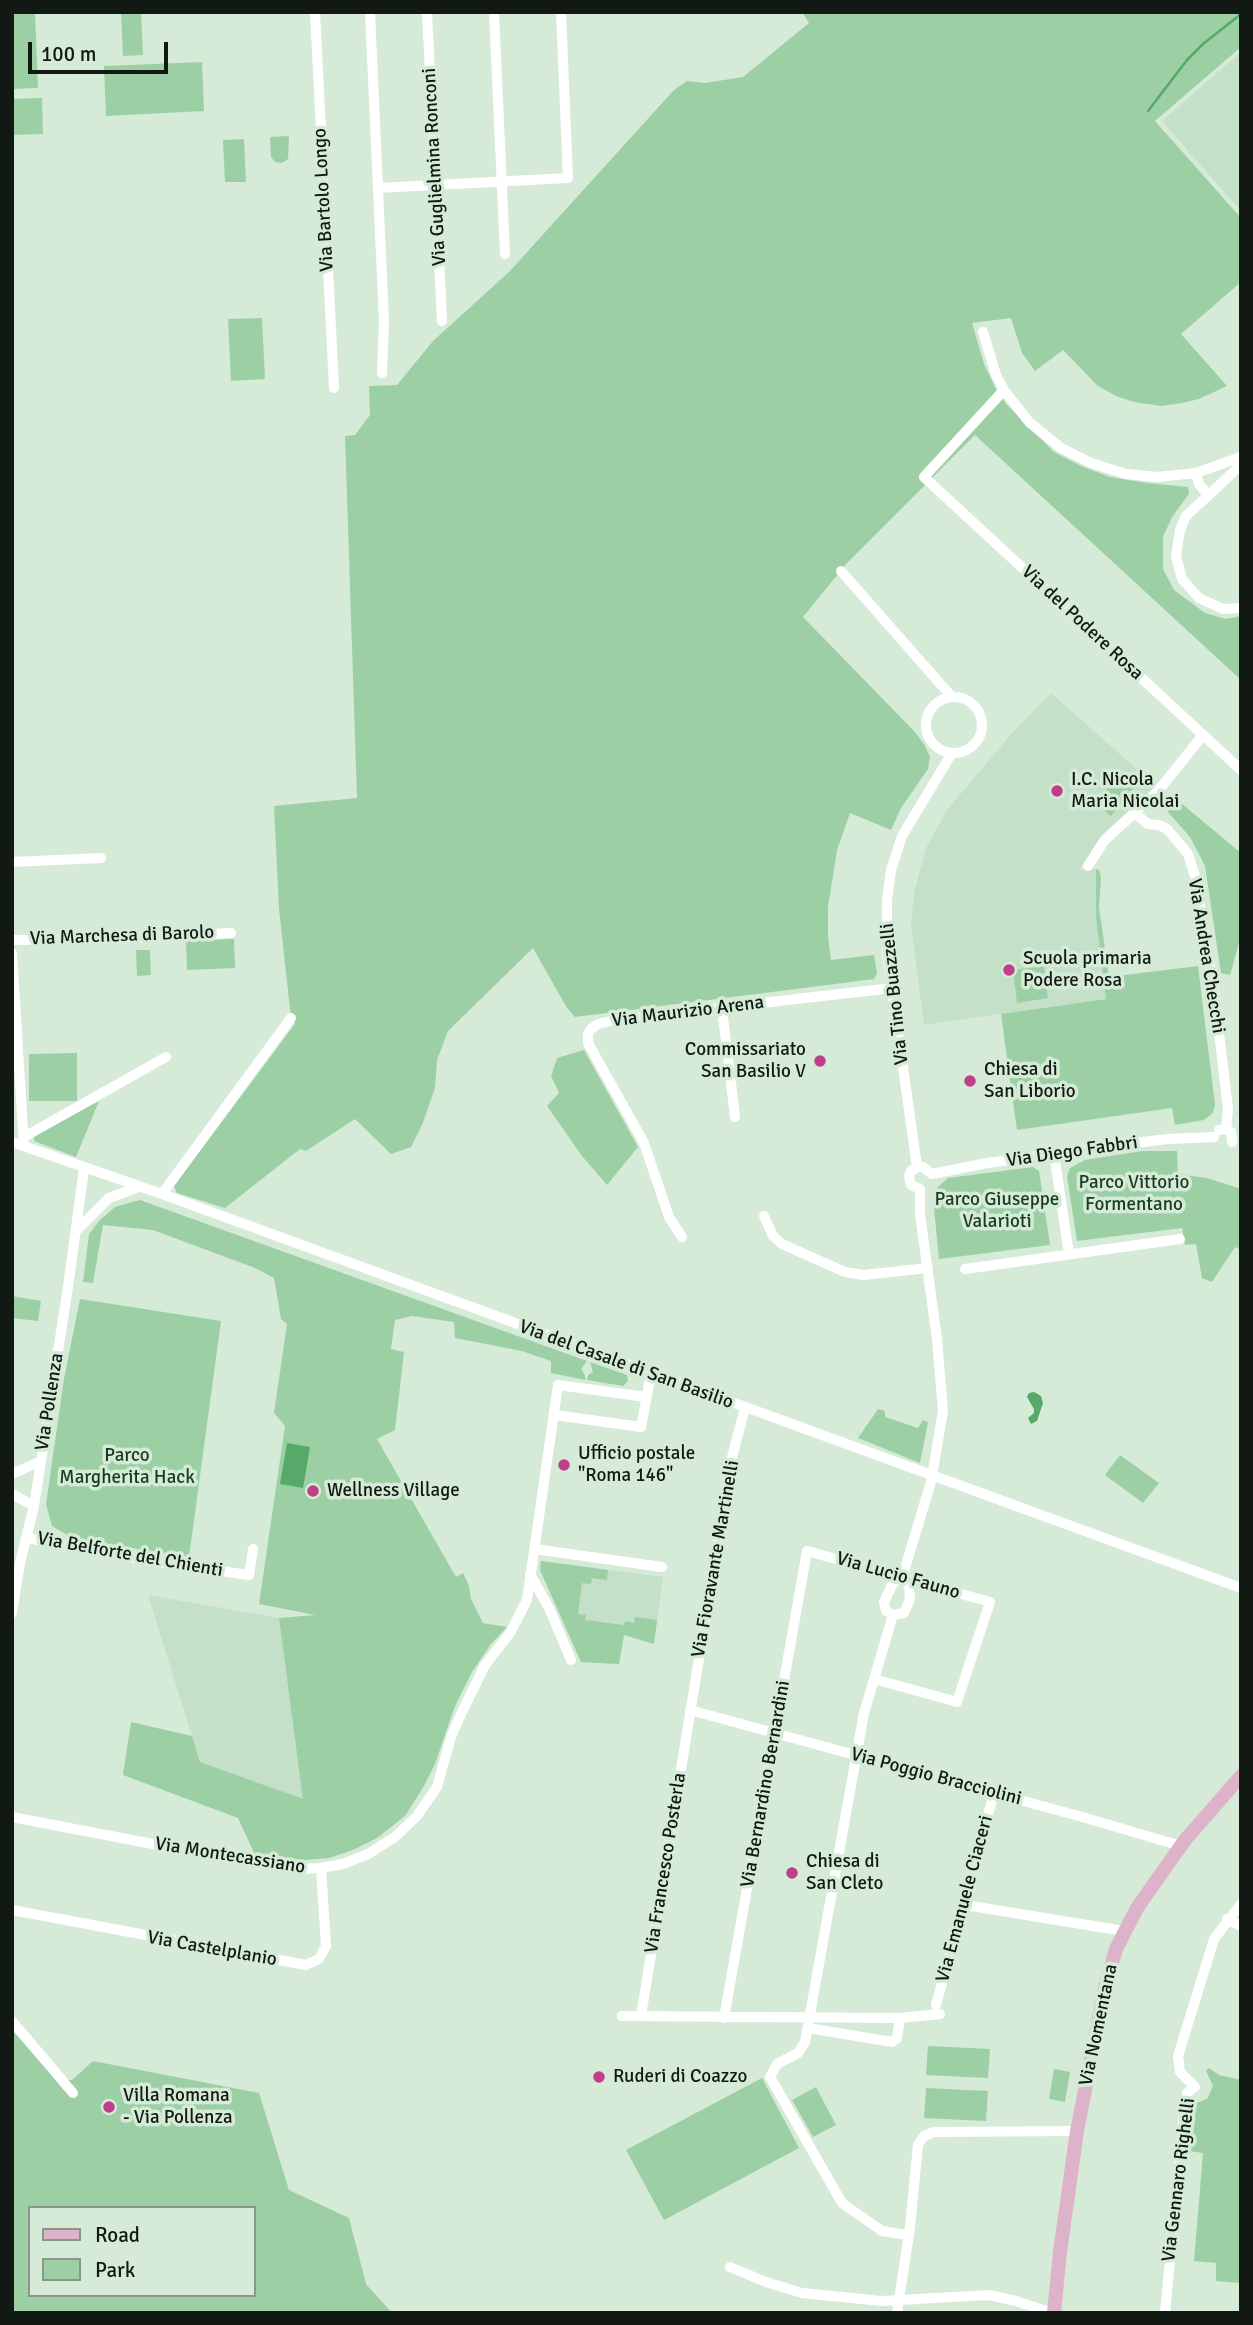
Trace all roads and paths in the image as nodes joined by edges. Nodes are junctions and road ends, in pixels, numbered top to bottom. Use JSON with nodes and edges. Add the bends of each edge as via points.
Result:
{"nodes":[{"id":1,"x":314,"y":12,"type":"edge"},
{"id":2,"x":370,"y":12,"type":"edge"},
{"id":3,"x":427,"y":12,"type":"edge"},
{"id":4,"x":494,"y":12,"type":"edge"},
{"id":5,"x":561,"y":12,"type":"edge"},
{"id":6,"x":500,"y":181,"type":"junction"},
{"id":7,"x":435,"y":184,"type":"junction"},
{"id":8,"x":379,"y":188,"type":"junction"},
{"id":9,"x":505,"y":254,"type":"dead end"},
{"id":10,"x":442,"y":321,"type":"dead end"},
{"id":11,"x":983,"y":331,"type":"dead end"},
{"id":12,"x":382,"y":373,"type":"dead end"},
{"id":13,"x":334,"y":388,"type":"dead end"},
{"id":14,"x":1004,"y":390,"type":"junction"},
{"id":15,"x":1241,"y":457,"type":"edge"},
{"id":16,"x":1241,"y":465,"type":"edge"},
{"id":17,"x":1196,"y":473,"type":"junction"},
{"id":18,"x":1208,"y":495,"type":"junction"},
{"id":19,"x":841,"y":571,"type":"dead end"},
{"id":20,"x":1241,"y":608,"type":"edge"},
{"id":21,"x":952,"y":697,"type":"junction"},
{"id":22,"x":1203,"y":735,"type":"junction"},
{"id":23,"x":952,"y":753,"type":"junction"},
{"id":24,"x":1241,"y":770,"type":"edge"},
{"id":25,"x":1134,"y":813,"type":"junction"},
{"id":26,"x":101,"y":858,"type":"dead end"},
{"id":27,"x":12,"y":862,"type":"edge"},
{"id":28,"x":1088,"y":866,"type":"dead end"},
{"id":29,"x":231,"y":933,"type":"dead end"},
{"id":30,"x":12,"y":940,"type":"edge"},
{"id":31,"x":12,"y":953,"type":"edge"},
{"id":32,"x":892,"y":988,"type":"junction"},
{"id":33,"x":722,"y":1008,"type":"junction"},
{"id":34,"x":291,"y":1018,"type":"dead end"},
{"id":35,"x":166,"y":1057,"type":"dead end"},
{"id":36,"x":736,"y":1117,"type":"dead end"},
{"id":37,"x":1226,"y":1129,"type":"junction"},
{"id":38,"x":1214,"y":1137,"type":"junction"},
{"id":39,"x":20,"y":1140,"type":"edge"},
{"id":40,"x":12,"y":1142,"type":"edge"},
{"id":41,"x":1236,"y":1144,"type":"edge"},
{"id":42,"x":1054,"y":1154,"type":"junction"},
{"id":43,"x":917,"y":1167,"type":"junction"},
{"id":44,"x":84,"y":1168,"type":"junction"},
{"id":45,"x":932,"y":1174,"type":"junction"},
{"id":46,"x":139,"y":1187,"type":"junction"},
{"id":47,"x":920,"y":1189,"type":"junction"},
{"id":48,"x":162,"y":1194,"type":"junction"},
{"id":49,"x":764,"y":1216,"type":"dead end"},
{"id":50,"x":76,"y":1231,"type":"junction"},
{"id":51,"x":682,"y":1237,"type":"dead end"},
{"id":52,"x":1180,"y":1239,"type":"dead end"},
{"id":53,"x":1069,"y":1254,"type":"junction"},
{"id":54,"x":928,"y":1268,"type":"junction"},
{"id":55,"x":965,"y":1269,"type":"dead end"},
{"id":56,"x":651,"y":1374,"type":"junction"},
{"id":57,"x":646,"y":1397,"type":"junction"},
{"id":58,"x":745,"y":1408,"type":"junction"},
{"id":59,"x":555,"y":1415,"type":"junction"},
{"id":60,"x":41,"y":1461,"type":"junction"},
{"id":61,"x":12,"y":1474,"type":"edge"},
{"id":62,"x":931,"y":1476,"type":"junction"},
{"id":63,"x":12,"y":1493,"type":"edge"},
{"id":64,"x":34,"y":1506,"type":"junction"},
{"id":65,"x":27,"y":1538,"type":"junction"},
{"id":66,"x":253,"y":1549,"type":"dead end"},
{"id":67,"x":534,"y":1549,"type":"junction"},
{"id":68,"x":807,"y":1551,"type":"joint"},
{"id":69,"x":662,"y":1567,"type":"dead end"},
{"id":70,"x":530,"y":1574,"type":"junction"},
{"id":71,"x":902,"y":1578,"type":"junction"},
{"id":72,"x":1241,"y":1588,"type":"edge"},
{"id":73,"x":12,"y":1613,"type":"edge"},
{"id":74,"x":893,"y":1615,"type":"junction"},
{"id":75,"x":571,"y":1660,"type":"dead end"},
{"id":76,"x":874,"y":1679,"type":"junction"},
{"id":77,"x":690,"y":1710,"type":"junction"},
{"id":78,"x":775,"y":1733,"type":"junction"},
{"id":79,"x":856,"y":1755,"type":"junction"},
{"id":80,"x":1241,"y":1776,"type":"edge"},
{"id":81,"x":994,"y":1793,"type":"junction"},
{"id":82,"x":12,"y":1817,"type":"edge"},
{"id":83,"x":1181,"y":1846,"type":"junction"},
{"id":84,"x":321,"y":1868,"type":"junction"},
{"id":85,"x":1241,"y":1903,"type":"edge"},
{"id":86,"x":965,"y":1905,"type":"junction"},
{"id":87,"x":12,"y":1910,"type":"edge"},
{"id":88,"x":1227,"y":1919,"type":"junction"},
{"id":89,"x":1241,"y":1926,"type":"edge"},
{"id":90,"x":1124,"y":1931,"type":"junction"},
{"id":91,"x":622,"y":2016,"type":"dead end"},
{"id":92,"x":641,"y":2016,"type":"junction"},
{"id":93,"x":724,"y":2018,"type":"junction"},
{"id":94,"x":900,"y":2018,"type":"junction"},
{"id":95,"x":12,"y":2021,"type":"edge"},
{"id":96,"x":809,"y":2022,"type":"junction"},
{"id":97,"x":73,"y":2093,"type":"dead end"},
{"id":98,"x":1077,"y":2131,"type":"junction"},
{"id":99,"x":907,"y":2235,"type":"junction"},
{"id":100,"x":730,"y":2267,"type":"dead end"},
{"id":101,"x":898,"y":2301,"type":"junction"},
{"id":102,"x":897,"y":2313,"type":"edge"},
{"id":103,"x":1053,"y":2313,"type":"edge"},
{"id":104,"x":1165,"y":2313,"type":"edge"}],
"edges":[{"from":1,"to":13,"type":"street","name":"Via Bartolo Longo"},
{"from":2,"to":8,"type":"street"},
{"from":3,"to":7,"type":"street","name":"Via Guglielmina Ronconi"},
{"from":4,"to":6,"type":"street"},
{"from":5,"to":6,"type":"street","via":[[568,178]]},
{"from":6,"to":7,"type":"street"},
{"from":6,"to":9,"type":"street"},
{"from":7,"to":8,"type":"street"},
{"from":7,"to":10,"type":"street","name":"Via Guglielmina Ronconi"},
{"from":8,"to":12,"type":"street"},
{"from":11,"to":14,"type":"street"},
{"from":14,"to":17,"type":"street","via":[[1040,431],[1091,463],[1143,476]]},
{"from":14,"to":22,"type":"street","name":"Via del Podere Rosa","via":[[924,477]]},
{"from":15,"to":17,"type":"street"},
{"from":16,"to":18,"type":"street"},
{"from":17,"to":18,"type":"street"},
{"from":18,"to":20,"type":"street","via":[[1181,527],[1176,556],[1180,573],[1203,601],[1223,609]]},
{"from":19,"to":21,"type":"street"},
{"from":21,"to":23,"type":"street","via":[[935,705],[927,721],[935,746]]},
{"from":21,"to":23,"type":"street","via":[[976,708],[982,725],[981,734],[969,748]]},
{"from":22,"to":24,"type":"street","name":"Via del Podere Rosa"},
{"from":22,"to":25,"type":"street"},
{"from":23,"to":32,"type":"street","name":"Via Tino Buazzelli","via":[[910,820],[891,870],[886,923]]},
{"from":25,"to":28,"type":"street","via":[[1104,841]]},
{"from":25,"to":37,"type":"street","name":"Via Andrea Checchi","via":[[1148,824],[1167,829],[1188,854],[1195,876],[1214,990]]},
{"from":26,"to":27,"type":"street"},
{"from":29,"to":30,"type":"street","name":"Via Marchesa di Barolo"},
{"from":31,"to":39,"type":"street"},
{"from":32,"to":33,"type":"street","name":"Via Maurizio Arena"},
{"from":32,"to":43,"type":"street","name":"Via Tino Buazzelli"},
{"from":33,"to":36,"type":"street"},
{"from":33,"to":51,"type":"street","name":"Via Maurizio Arena","via":[[608,1021],[588,1034],[589,1045],[644,1143],[669,1217]]},
{"from":34,"to":48,"type":"street"},
{"from":35,"to":39,"type":"street"},
{"from":37,"to":38,"type":"street"},
{"from":37,"to":41,"type":"street"},
{"from":38,"to":41,"type":"street","via":[[1220,1146]]},
{"from":38,"to":42,"type":"street","name":"Via Diego Fabbri"},
{"from":39,"to":40,"type":"street","name":"Via del Casale di San Basilio"},
{"from":39,"to":44,"type":"street","name":"Via del Casale di San Basilio"},
{"from":42,"to":45,"type":"street","name":"Via Diego Fabbri"},
{"from":42,"to":53,"type":"street"},
{"from":43,"to":45,"type":"street"},
{"from":43,"to":47,"type":"street","via":[[909,1181]]},
{"from":44,"to":46,"type":"street","name":"Via del Casale di San Basilio"},
{"from":44,"to":50,"type":"street","name":"Via Pollenza"},
{"from":45,"to":47,"type":"street","via":[[930,1184]]},
{"from":46,"to":48,"type":"street","name":"Via del Casale di San Basilio"},
{"from":46,"to":50,"type":"street","via":[[109,1198]]},
{"from":47,"to":54,"type":"street"},
{"from":48,"to":56,"type":"street","name":"Via del Casale di San Basilio"},
{"from":49,"to":54,"type":"street","via":[[782,1244],[850,1274]]},
{"from":50,"to":60,"type":"street","name":"Via Pollenza"},
{"from":52,"to":53,"type":"street"},
{"from":53,"to":55,"type":"street"},
{"from":54,"to":62,"type":"street","via":[[943,1411]]},
{"from":56,"to":57,"type":"street"},
{"from":56,"to":58,"type":"street","name":"Via del Casale di San Basilio"},
{"from":57,"to":59,"type":"street","via":[[641,1427]]},
{"from":57,"to":59,"type":"street","name":"Via Montecassiano","via":[[558,1385]]},
{"from":58,"to":62,"type":"street","name":"Via del Casale di San Basilio"},
{"from":58,"to":77,"type":"street","name":"Via Fioravante Martinelli","via":[[731,1461]]},
{"from":59,"to":67,"type":"street","name":"Via Montecassiano"},
{"from":60,"to":61,"type":"street"},
{"from":60,"to":64,"type":"street","name":"Via Pollenza"},
{"from":62,"to":71,"type":"street"},
{"from":62,"to":72,"type":"street","name":"Via del Casale di San Basilio"},
{"from":63,"to":64,"type":"street"},
{"from":64,"to":65,"type":"street","name":"Via Pollenza"},
{"from":65,"to":66,"type":"street","name":"Via Belforte del Chienti","via":[[249,1575]]},
{"from":65,"to":73,"type":"street","name":"Via Pollenza"},
{"from":67,"to":69,"type":"street"},
{"from":67,"to":70,"type":"street","name":"Via Montecassiano"},
{"from":68,"to":71,"type":"street","name":"Via Lucio Fauno"},
{"from":68,"to":78,"type":"street","name":"Via Bernardino Bernardini"},
{"from":70,"to":75,"type":"street"},
{"from":70,"to":84,"type":"street","name":"Via Montecassiano","via":[[527,1600],[476,1682],[451,1737],[437,1787],[418,1815],[368,1854]]},
{"from":71,"to":74,"type":"street","via":[[893,1583],[884,1602]]},
{"from":71,"to":74,"type":"street","via":[[909,1586],[910,1599],[904,1613]]},
{"from":71,"to":76,"type":"street","name":"Via Lucio Fauno","via":[[990,1602],[957,1702]]},
{"from":74,"to":76,"type":"street"},
{"from":76,"to":79,"type":"street"},
{"from":77,"to":78,"type":"street","name":"Via Poggio Bracciolini"},
{"from":77,"to":92,"type":"street","name":"Via Francesco Posterla"},
{"from":78,"to":79,"type":"street","name":"Via Poggio Bracciolini"},
{"from":78,"to":93,"type":"street","name":"Via Bernardino Bernardini"},
{"from":79,"to":81,"type":"street","name":"Via Poggio Bracciolini"},
{"from":79,"to":96,"type":"street"},
{"from":80,"to":83,"type":"main road","name":"Via Nomentana"},
{"from":81,"to":83,"type":"street","name":"Via Poggio Bracciolini"},
{"from":81,"to":86,"type":"street","name":"Via Emanuele Ciaceri"},
{"from":82,"to":84,"type":"street","name":"Via Montecassiano","via":[[277,1867]]},
{"from":83,"to":90,"type":"main road","name":"Via Nomentana"},
{"from":84,"to":87,"type":"street","name":"Via Castelplanio","via":[[326,1946],[319,1959],[306,1965]]},
{"from":85,"to":88,"type":"street","name":"Via Gennaro Righelli"},
{"from":86,"to":90,"type":"street"},
{"from":86,"to":94,"type":"street","name":"Via Emanuele Ciaceri","via":[[938,2010]]},
{"from":88,"to":89,"type":"street"},
{"from":88,"to":104,"type":"street","name":"Via Gennaro Righelli","via":[[1214,1939],[1178,2056],[1180,2072],[1195,2087],[1185,2102]]},
{"from":90,"to":98,"type":"main road","name":"Via Nomentana","via":[[1105,1988]]},
{"from":91,"to":92,"type":"street"},
{"from":92,"to":93,"type":"street"},
{"from":93,"to":96,"type":"street"},
{"from":94,"to":96,"type":"street"},
{"from":94,"to":96,"type":"street","via":[[892,2042]]},
{"from":95,"to":97,"type":"street"},
{"from":96,"to":99,"type":"street","via":[[802,2049],[777,2064],[770,2077],[842,2203],[882,2231]]},
{"from":98,"to":99,"type":"street","via":[[934,2132],[923,2136],[918,2145]]},
{"from":98,"to":103,"type":"main road","name":"Via Nomentana"},
{"from":99,"to":101,"type":"street"},
{"from":100,"to":101,"type":"street","via":[[802,2293]]},
{"from":101,"to":102,"type":"street"},
{"from":101,"to":103,"type":"street","via":[[989,2295]]}]}
